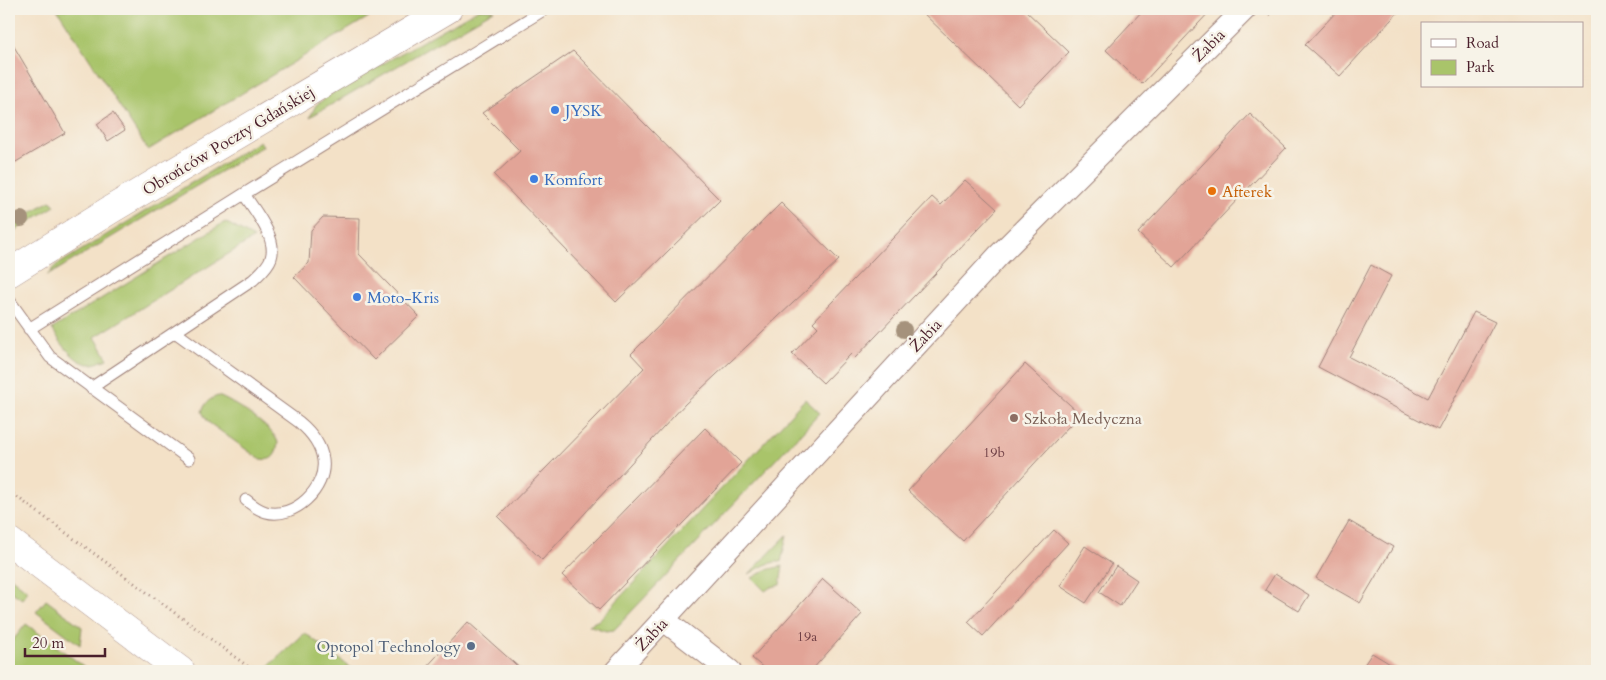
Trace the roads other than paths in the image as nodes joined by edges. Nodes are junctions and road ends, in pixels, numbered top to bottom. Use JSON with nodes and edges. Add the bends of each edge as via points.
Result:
{"nodes":[{"id":1,"x":448,"y":9,"type":"edge"},
{"id":2,"x":545,"y":9,"type":"edge"},
{"id":3,"x":1245,"y":9,"type":"edge"},
{"id":4,"x":244,"y":194,"type":"junction"},
{"id":5,"x":9,"y":273,"type":"edge"},
{"id":6,"x":9,"y":300,"type":"edge"},
{"id":7,"x":29,"y":329,"type":"junction"},
{"id":8,"x":175,"y":332,"type":"junction"},
{"id":9,"x":91,"y":388,"type":"junction"},
{"id":10,"x":189,"y":459,"type":"dead end"},
{"id":11,"x":246,"y":500,"type":"dead end"},
{"id":12,"x":9,"y":541,"type":"edge"},
{"id":13,"x":664,"y":620,"type":"junction"},
{"id":14,"x":181,"y":671,"type":"edge"},
{"id":15,"x":616,"y":671,"type":"edge"},
{"id":16,"x":730,"y":671,"type":"edge"}],
"edges":[{"from":1,"to":5,"type":"street","name":"Obrońców Poczty Gdańskiej"},
{"from":2,"to":4,"type":"lane"},
{"from":3,"to":13,"type":"street","name":"Żabia","via":[[998,256]]},
{"from":4,"to":7,"type":"lane"},
{"from":4,"to":8,"type":"lane","via":[[269,234],[271,258],[253,280]]},
{"from":6,"to":7,"type":"lane"},
{"from":7,"to":9,"type":"lane","via":[[50,357]]},
{"from":8,"to":9,"type":"lane"},
{"from":8,"to":11,"type":"lane","via":[[299,422],[320,449],[324,461],[320,481],[302,503],[276,513],[258,509]]},
{"from":9,"to":10,"type":"lane"},
{"from":12,"to":14,"type":"street"},
{"from":13,"to":15,"type":"street","name":"Żabia"},
{"from":13,"to":16,"type":"street"}]}
